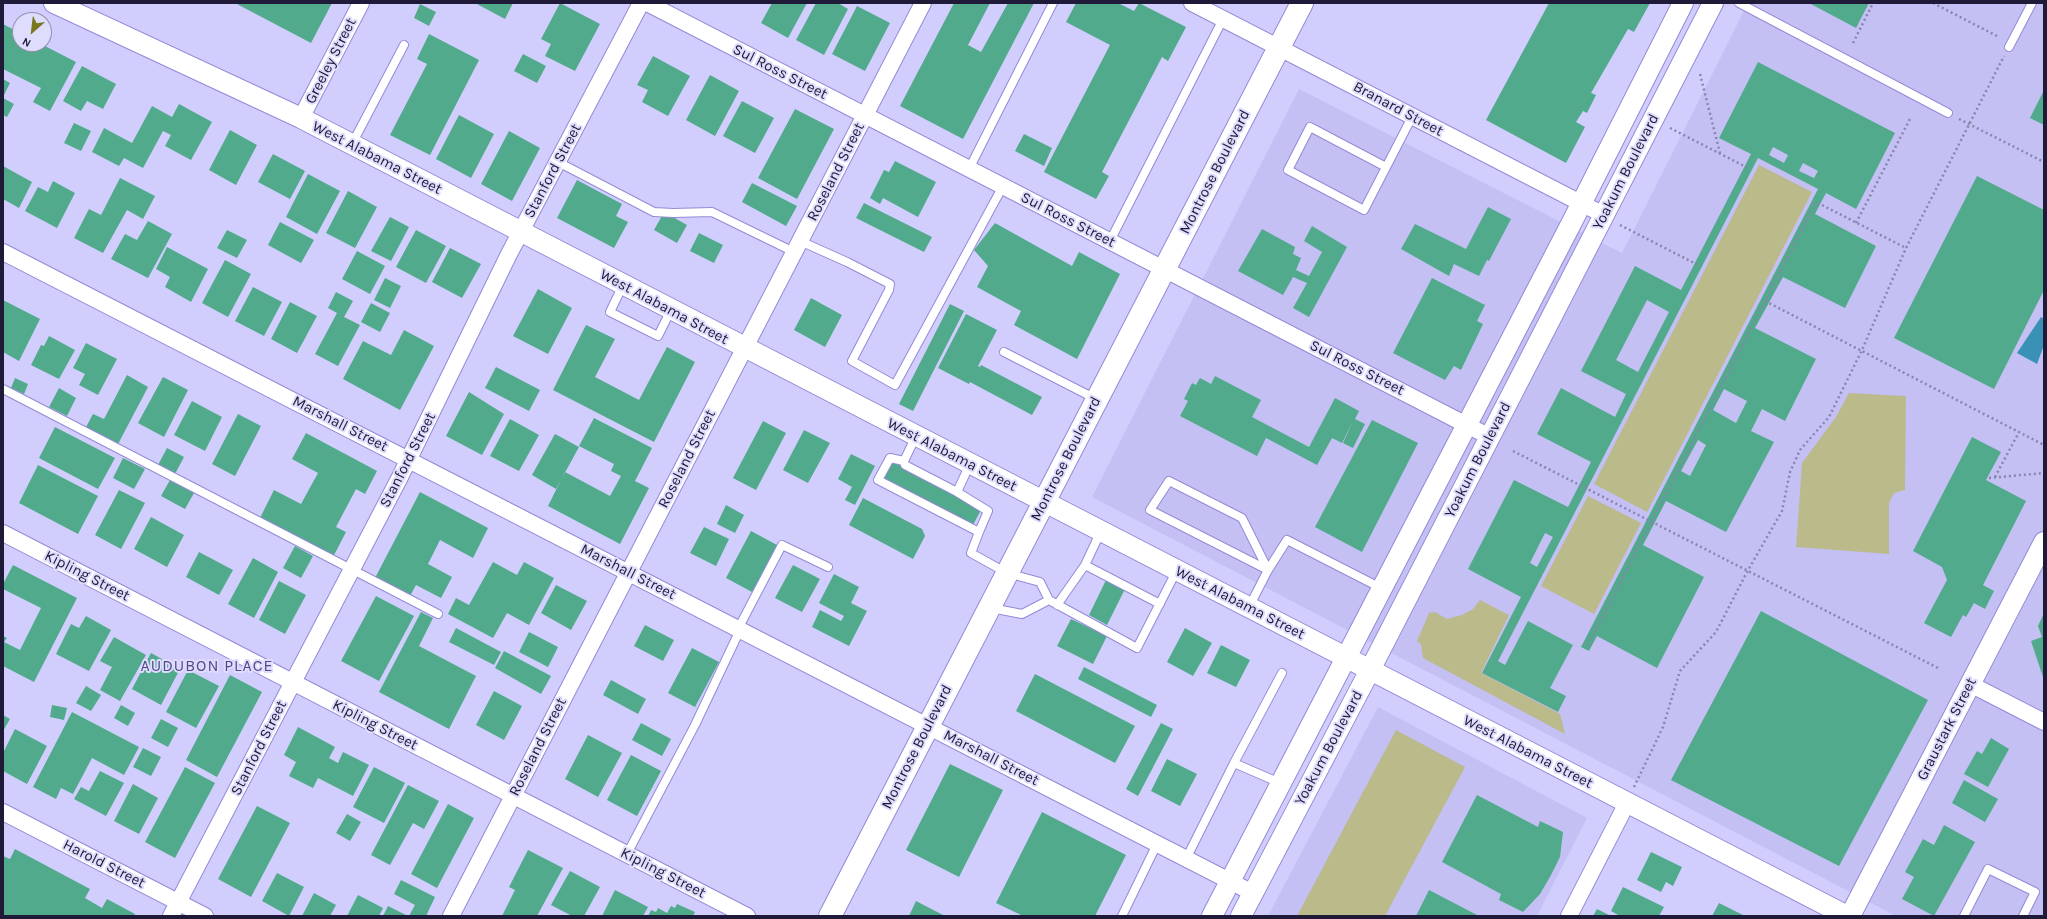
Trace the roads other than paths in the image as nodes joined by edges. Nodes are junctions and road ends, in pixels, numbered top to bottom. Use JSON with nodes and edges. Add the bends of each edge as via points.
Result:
{"nodes":[{"id":1,"x":54,"y":3,"type":"edge"},
{"id":2,"x":360,"y":3,"type":"edge"},
{"id":3,"x":641,"y":3,"type":"edge"},
{"id":4,"x":647,"y":3,"type":"edge"},
{"id":5,"x":923,"y":3,"type":"edge"},
{"id":6,"x":1053,"y":3,"type":"edge"},
{"id":7,"x":1192,"y":3,"type":"edge"},
{"id":8,"x":1302,"y":3,"type":"edge"},
{"id":9,"x":1683,"y":3,"type":"edge"},
{"id":10,"x":1713,"y":3,"type":"edge"},
{"id":11,"x":1739,"y":3,"type":"edge"},
{"id":12,"x":2032,"y":3,"type":"edge"},
{"id":13,"x":84,"y":9,"type":"edge"},
{"id":14,"x":1223,"y":19,"type":"junction"},
{"id":15,"x":404,"y":45,"type":"dead end"},
{"id":16,"x":2009,"y":47,"type":"road end"},
{"id":17,"x":1279,"y":48,"type":"junction"},
{"id":18,"x":1948,"y":113,"type":"road end"},
{"id":19,"x":865,"y":115,"type":"junction"},
{"id":20,"x":1412,"y":117,"type":"junction"},
{"id":21,"x":301,"y":118,"type":"junction"},
{"id":22,"x":352,"y":145,"type":"junction"},
{"id":23,"x":558,"y":162,"type":"junction"},
{"id":24,"x":1386,"y":167,"type":"junction"},
{"id":25,"x":969,"y":169,"type":"junction"},
{"id":26,"x":1003,"y":186,"type":"junction"},
{"id":27,"x":1582,"y":204,"type":"junction"},
{"id":28,"x":1604,"y":215,"type":"junction"},
{"id":29,"x":521,"y":232,"type":"junction"},
{"id":30,"x":1110,"y":241,"type":"junction"},
{"id":31,"x":797,"y":246,"type":"junction"},
{"id":32,"x":3,"y":252,"type":"edge"},
{"id":33,"x":1164,"y":269,"type":"junction"},
{"id":34,"x":623,"y":285,"type":"junction"},
{"id":35,"x":671,"y":310,"type":"junction"},
{"id":36,"x":744,"y":348,"type":"junction"},
{"id":37,"x":1004,"y":352,"type":"dead end"},
{"id":38,"x":3,"y":390,"type":"edge"},
{"id":39,"x":1096,"y":399,"type":"junction"},
{"id":40,"x":1466,"y":424,"type":"junction"},
{"id":41,"x":916,"y":436,"type":"junction"},
{"id":42,"x":1490,"y":437,"type":"junction"},
{"id":43,"x":408,"y":459,"type":"junction"},
{"id":44,"x":904,"y":460,"type":"junction"},
{"id":45,"x":970,"y":464,"type":"junction"},
{"id":46,"x":957,"y":492,"type":"junction"},
{"id":47,"x":1044,"y":502,"type":"junction"},
{"id":48,"x":1101,"y":531,"type":"junction"},
{"id":49,"x":979,"y":532,"type":"junction"},
{"id":50,"x":3,"y":533,"type":"edge"},
{"id":51,"x":2044,"y":542,"type":"edge"},
{"id":52,"x":1085,"y":565,"type":"junction"},
{"id":53,"x":828,"y":568,"type":"dead end"},
{"id":54,"x":352,"y":570,"type":"junction"},
{"id":55,"x":1177,"y":570,"type":"junction"},
{"id":56,"x":1268,"y":570,"type":"junction"},
{"id":57,"x":628,"y":572,"type":"junction"},
{"id":58,"x":1007,"y":573,"type":"junction"},
{"id":59,"x":1381,"y":588,"type":"junction"},
{"id":60,"x":1049,"y":600,"type":"junction"},
{"id":61,"x":1160,"y":604,"type":"junction"},
{"id":62,"x":1057,"y":605,"type":"junction"},
{"id":63,"x":990,"y":608,"type":"junction"},
{"id":64,"x":1249,"y":608,"type":"junction"},
{"id":65,"x":438,"y":614,"type":"dead end"},
{"id":66,"x":739,"y":629,"type":"junction"},
{"id":67,"x":1345,"y":657,"type":"junction"},
{"id":68,"x":1370,"y":670,"type":"junction"},
{"id":69,"x":1282,"y":673,"type":"dead end"},
{"id":70,"x":292,"y":682,"type":"junction"},
{"id":71,"x":1970,"y":684,"type":"junction"},
{"id":72,"x":2044,"y":722,"type":"edge"},
{"id":73,"x":928,"y":726,"type":"junction"},
{"id":74,"x":1234,"y":762,"type":"junction"},
{"id":75,"x":1280,"y":783,"type":"junction"},
{"id":76,"x":513,"y":796,"type":"junction"},
{"id":77,"x":1627,"y":803,"type":"junction"},
{"id":78,"x":3,"y":812,"type":"edge"},
{"id":79,"x":1157,"y":844,"type":"junction"},
{"id":80,"x":627,"y":854,"type":"junction"},
{"id":81,"x":1186,"y":859,"type":"junction"},
{"id":82,"x":1230,"y":881,"type":"junction"},
{"id":83,"x":1253,"y":893,"type":"junction"},
{"id":84,"x":175,"y":909,"type":"edge"},
{"id":85,"x":206,"y":916,"type":"edge"},
{"id":86,"x":451,"y":916,"type":"edge"},
{"id":87,"x":746,"y":916,"type":"edge"},
{"id":88,"x":830,"y":916,"type":"edge"},
{"id":89,"x":1122,"y":916,"type":"edge"},
{"id":90,"x":1212,"y":916,"type":"edge"},
{"id":91,"x":1241,"y":916,"type":"edge"},
{"id":92,"x":1569,"y":916,"type":"edge"},
{"id":93,"x":1847,"y":916,"type":"edge"},
{"id":94,"x":1850,"y":916,"type":"edge"},
{"id":95,"x":1964,"y":916,"type":"edge"},
{"id":96,"x":2023,"y":916,"type":"edge"}],
"edges":[{"from":1,"to":13,"type":"street","name":"West Alabama Street"},
{"from":2,"to":21,"type":"street","name":"Greeley Street"},
{"from":3,"to":23,"type":"street","name":"Stanford Street"},
{"from":4,"to":19,"type":"street","name":"Sul Ross Street"},
{"from":5,"to":19,"type":"street","name":"Roseland Street"},
{"from":6,"to":25,"type":"lane"},
{"from":7,"to":14,"type":"street","name":"Branard Street"},
{"from":8,"to":17,"type":"main road","name":"Montrose Boulevard"},
{"from":9,"to":27,"type":"street","name":"Yoakum Boulevard"},
{"from":10,"to":28,"type":"street","name":"Yoakum Boulevard"},
{"from":11,"to":18,"type":"lane"},
{"from":12,"to":16,"type":"lane"},
{"from":13,"to":21,"type":"street","name":"West Alabama Street"},
{"from":14,"to":17,"type":"street","name":"Branard Street"},
{"from":14,"to":30,"type":"lane"},
{"from":15,"to":22,"type":"lane"},
{"from":17,"to":20,"type":"street","name":"Branard Street"},
{"from":17,"to":33,"type":"main road","name":"Montrose Boulevard"},
{"from":19,"to":25,"type":"street","name":"Sul Ross Street"},
{"from":19,"to":31,"type":"street","name":"Roseland Street"},
{"from":20,"to":24,"type":"lane"},
{"from":20,"to":27,"type":"street","name":"Branard Street"},
{"from":21,"to":22,"type":"street","name":"West Alabama Street"},
{"from":22,"to":29,"type":"street","name":"West Alabama Street"},
{"from":23,"to":29,"type":"street","name":"Stanford Street"},
{"from":23,"to":31,"type":"lane","via":[[654,212],[712,212]]},
{"from":24,"to":24,"type":"lane","via":[[1364,210],[1288,170],[1310,127]]},
{"from":25,"to":26,"type":"street","name":"Sul Ross Street"},
{"from":26,"to":30,"type":"street","name":"Sul Ross Street"},
{"from":26,"to":31,"type":"lane","via":[[895,384],[852,361],[890,284],[847,262]]},
{"from":27,"to":28,"type":"street","name":"Branard Street"},
{"from":27,"to":40,"type":"street","name":"Yoakum Boulevard"},
{"from":28,"to":42,"type":"street","name":"Yoakum Boulevard"},
{"from":29,"to":34,"type":"street","name":"West Alabama Street"},
{"from":29,"to":43,"type":"street","name":"Stanford Street"},
{"from":30,"to":33,"type":"street","name":"Sul Ross Street"},
{"from":31,"to":36,"type":"street","name":"Roseland Street"},
{"from":32,"to":43,"type":"street","name":"Marshall Street"},
{"from":33,"to":39,"type":"main road","name":"Montrose Boulevard"},
{"from":33,"to":40,"type":"street","name":"Sul Ross Street"},
{"from":34,"to":35,"type":"street","name":"West Alabama Street"},
{"from":34,"to":35,"type":"lane","via":[[610,312],[658,336]]},
{"from":35,"to":36,"type":"street","name":"West Alabama Street"},
{"from":36,"to":41,"type":"street","name":"West Alabama Street"},
{"from":36,"to":57,"type":"street","name":"Roseland Street"},
{"from":37,"to":39,"type":"lane"},
{"from":38,"to":54,"type":"lane"},
{"from":39,"to":47,"type":"main road","name":"Montrose Boulevard"},
{"from":40,"to":42,"type":"street","name":"Sul Ross Street"},
{"from":40,"to":59,"type":"street","name":"Yoakum Boulevard"},
{"from":41,"to":44,"type":"lane"},
{"from":41,"to":45,"type":"street","name":"West Alabama Street"},
{"from":42,"to":68,"type":"street","name":"Yoakum Boulevard"},
{"from":43,"to":54,"type":"street","name":"Stanford Street"},
{"from":43,"to":57,"type":"street","name":"Marshall Street"},
{"from":44,"to":46,"type":"lane","via":[[905,465]]},
{"from":44,"to":49,"type":"lane","via":[[890,458],[878,480]]},
{"from":45,"to":46,"type":"lane"},
{"from":45,"to":47,"type":"street","name":"West Alabama Street"},
{"from":46,"to":49,"type":"lane","via":[[988,511]]},
{"from":47,"to":48,"type":"street","name":"West Alabama Street"},
{"from":47,"to":58,"type":"main road","name":"Montrose Boulevard"},
{"from":48,"to":52,"type":"lane"},
{"from":48,"to":55,"type":"street","name":"West Alabama Street"},
{"from":49,"to":58,"type":"lane","via":[[971,553]]},
{"from":50,"to":70,"type":"street","name":"Kipling Street"},
{"from":51,"to":71,"type":"street","name":"Graustark Street"},
{"from":52,"to":61,"type":"lane"},
{"from":52,"to":62,"type":"lane"},
{"from":53,"to":66,"type":"lane","via":[[782,545]]},
{"from":54,"to":65,"type":"lane"},
{"from":54,"to":70,"type":"street","name":"Stanford Street"},
{"from":55,"to":61,"type":"lane"},
{"from":55,"to":64,"type":"street","name":"West Alabama Street"},
{"from":56,"to":56,"type":"lane","via":[[1150,510],[1169,481],[1242,518]]},
{"from":56,"to":59,"type":"lane","via":[[1287,540]]},
{"from":56,"to":64,"type":"lane"},
{"from":57,"to":66,"type":"street","name":"Marshall Street"},
{"from":57,"to":76,"type":"street","name":"Roseland Street"},
{"from":58,"to":60,"type":"lane","via":[[1040,582]]},
{"from":58,"to":63,"type":"main road","name":"Montrose Boulevard"},
{"from":59,"to":67,"type":"street","name":"Yoakum Boulevard"},
{"from":60,"to":62,"type":"lane"},
{"from":60,"to":63,"type":"lane","via":[[1022,614]]},
{"from":61,"to":62,"type":"lane","via":[[1137,648]]},
{"from":63,"to":73,"type":"main road","name":"Montrose Boulevard"},
{"from":64,"to":67,"type":"street","name":"West Alabama Street"},
{"from":66,"to":73,"type":"street","name":"Marshall Street"},
{"from":66,"to":80,"type":"lane","via":[[705,703]]},
{"from":67,"to":68,"type":"street","name":"West Alabama Street"},
{"from":67,"to":75,"type":"street","name":"Yoakum Boulevard"},
{"from":68,"to":77,"type":"street","name":"West Alabama Street"},
{"from":68,"to":83,"type":"street","name":"Yoakum Boulevard"},
{"from":69,"to":74,"type":"lane"},
{"from":70,"to":76,"type":"street","name":"Kipling Street"},
{"from":70,"to":84,"type":"street","name":"Stanford Street"},
{"from":71,"to":72,"type":"street"},
{"from":71,"to":94,"type":"street","name":"Graustark Street"},
{"from":73,"to":79,"type":"street","name":"Marshall Street"},
{"from":73,"to":88,"type":"main road","name":"Montrose Boulevard"},
{"from":74,"to":75,"type":"lane"},
{"from":74,"to":81,"type":"lane"},
{"from":75,"to":82,"type":"street","name":"Yoakum Boulevard"},
{"from":76,"to":80,"type":"street","name":"Kipling Street"},
{"from":76,"to":86,"type":"street","name":"Roseland Street"},
{"from":77,"to":92,"type":"street"},
{"from":77,"to":93,"type":"street","name":"West Alabama Street"},
{"from":78,"to":84,"type":"street","name":"Harold Street"},
{"from":79,"to":81,"type":"street","name":"Marshall Street"},
{"from":79,"to":89,"type":"lane"},
{"from":80,"to":87,"type":"street","name":"Kipling Street"},
{"from":81,"to":82,"type":"street","name":"Marshall Street"},
{"from":82,"to":83,"type":"street","name":"Marshall Street"},
{"from":82,"to":90,"type":"street","name":"Yoakum Boulevard"},
{"from":83,"to":91,"type":"street","name":"Yoakum Boulevard"},
{"from":84,"to":85,"type":"street","name":"Harold Street"},
{"from":95,"to":96,"type":"lane","via":[[1988,869],[2034,892]]}]}
